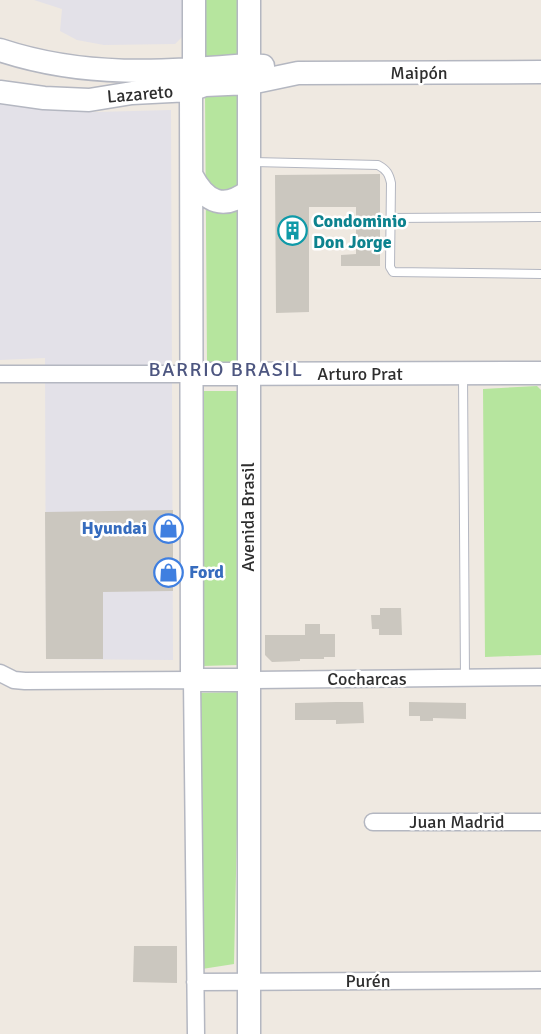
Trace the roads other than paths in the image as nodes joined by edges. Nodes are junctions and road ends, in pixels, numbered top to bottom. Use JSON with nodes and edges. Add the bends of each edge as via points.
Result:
{"nodes":[{"id":1,"x":194,"y":0,"type":"edge"},
{"id":2,"x":249,"y":0,"type":"edge"},
{"id":3,"x":0,"y":50,"type":"edge"},
{"id":4,"x":541,"y":72,"type":"edge"},
{"id":5,"x":249,"y":74,"type":"junction"},
{"id":6,"x":193,"y":80,"type":"junction"},
{"id":7,"x":0,"y":92,"type":"edge"},
{"id":8,"x":89,"y":100,"type":"junction"},
{"id":9,"x":191,"y":116,"type":"junction"},
{"id":10,"x":249,"y":162,"type":"junction"},
{"id":11,"x":192,"y":176,"type":"junction"},
{"id":12,"x":249,"y":191,"type":"junction"},
{"id":13,"x":541,"y":217,"type":"edge"},
{"id":14,"x":391,"y":219,"type":"junction"},
{"id":15,"x":541,"y":274,"type":"edge"},
{"id":16,"x":463,"y":373,"type":"junction"},
{"id":17,"x":541,"y":373,"type":"edge"},
{"id":18,"x":0,"y":374,"type":"edge"},
{"id":19,"x":192,"y":374,"type":"junction"},
{"id":20,"x":248,"y":374,"type":"junction"},
{"id":21,"x":0,"y":672,"type":"edge"},
{"id":22,"x":541,"y":677,"type":"edge"},
{"id":23,"x":465,"y":678,"type":"junction"},
{"id":24,"x":192,"y":680,"type":"junction"},
{"id":25,"x":248,"y":680,"type":"junction"},
{"id":26,"x":373,"y":822,"type":"dead end"},
{"id":27,"x":541,"y":822,"type":"edge"},
{"id":28,"x":541,"y":980,"type":"edge"},
{"id":29,"x":195,"y":982,"type":"junction"},
{"id":30,"x":249,"y":982,"type":"junction"},
{"id":31,"x":196,"y":1034,"type":"edge"},
{"id":32,"x":249,"y":1034,"type":"edge"}],
"edges":[{"from":1,"to":6,"type":"main road"},
{"from":2,"to":5,"type":"main road","name":"Avenida Brasil"},
{"from":3,"to":6,"type":"main road","via":[[80,69]]},
{"from":4,"to":5,"type":"main road","name":"Maipón"},
{"from":5,"to":6,"type":"main road","name":"Maipón","via":[[205,85]]},
{"from":5,"to":10,"type":"main road","name":"Avenida Brasil"},
{"from":6,"to":8,"type":"main road","name":"Lazareto"},
{"from":6,"to":9,"type":"main road"},
{"from":7,"to":8,"type":"main road","name":"Lazareto"},
{"from":8,"to":9,"type":"main road","name":"Lazareto","via":[[170,102]]},
{"from":9,"to":11,"type":"main road"},
{"from":10,"to":12,"type":"main road","name":"Avenida Brasil"},
{"from":10,"to":14,"type":"lane","via":[[378,165],[385,169],[391,183]]},
{"from":11,"to":12,"type":"main road","via":[[202,192],[217,202],[234,200]]},
{"from":11,"to":19,"type":"main road"},
{"from":12,"to":20,"type":"main road","name":"Avenida Brasil"},
{"from":13,"to":14,"type":"lane"},
{"from":14,"to":15,"type":"lane","via":[[393,272]]},
{"from":16,"to":17,"type":"main road","name":"Arturo Prat"},
{"from":16,"to":20,"type":"main road","name":"Arturo Prat"},
{"from":16,"to":23,"type":"lane"},
{"from":18,"to":19,"type":"street","name":"Arturo Prat"},
{"from":19,"to":20,"type":"main road","name":"Arturo Prat"},
{"from":19,"to":24,"type":"main road"},
{"from":20,"to":25,"type":"main road","name":"Avenida Brasil"},
{"from":21,"to":24,"type":"street","via":[[25,681]]},
{"from":22,"to":23,"type":"street","name":"Cocharcas"},
{"from":23,"to":25,"type":"street","name":"Cocharcas"},
{"from":24,"to":25,"type":"main road","name":"Cocharcas"},
{"from":24,"to":29,"type":"street"},
{"from":25,"to":30,"type":"main road","name":"Avenida Brasil"},
{"from":26,"to":27,"type":"street","name":"Juan Madrid"},
{"from":28,"to":30,"type":"street","name":"Purén"},
{"from":29,"to":30,"type":"street","name":"Purén"},
{"from":29,"to":31,"type":"street"},
{"from":30,"to":32,"type":"main road","name":"Avenida Brasil"}]}
